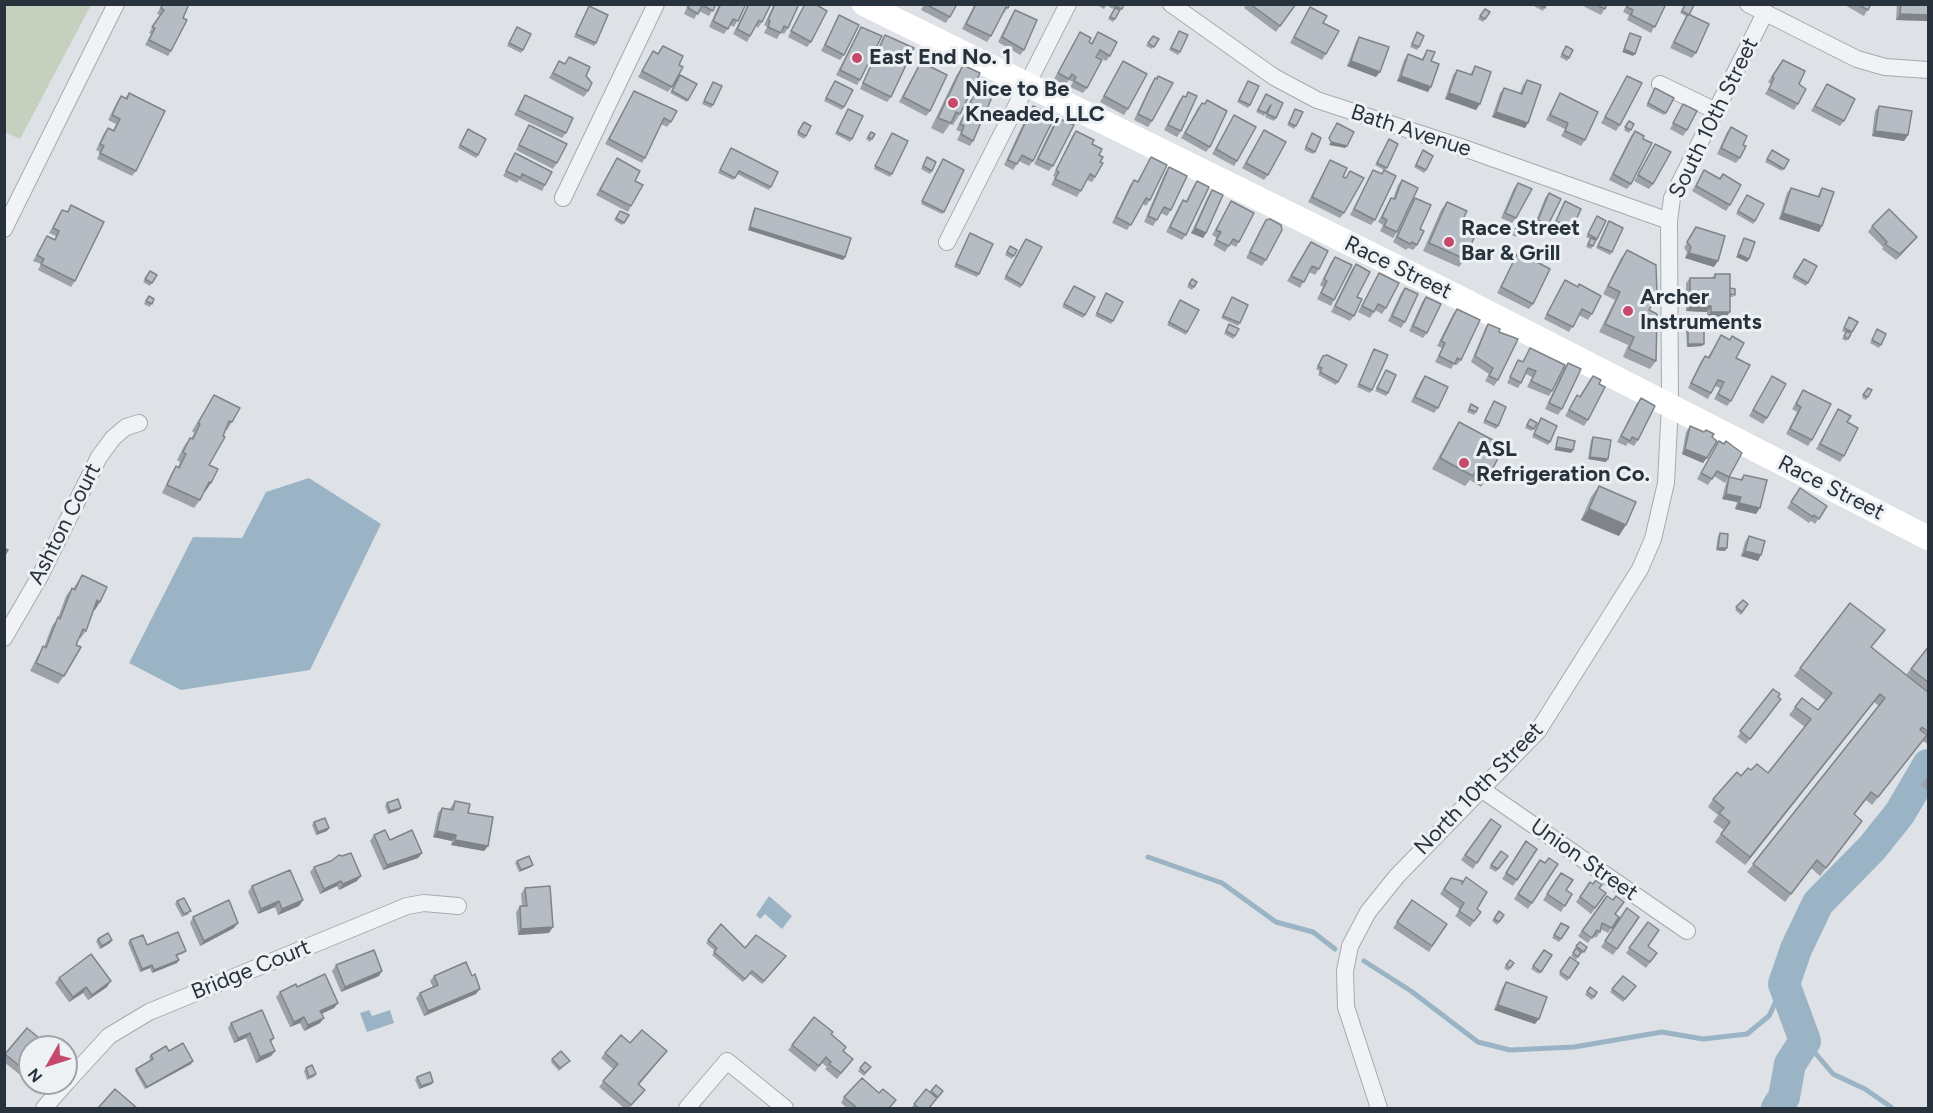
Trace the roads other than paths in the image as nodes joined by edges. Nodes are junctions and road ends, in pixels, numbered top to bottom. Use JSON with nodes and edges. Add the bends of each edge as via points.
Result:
{"nodes":[{"id":1,"x":116,"y":4,"type":"edge"},
{"id":2,"x":656,"y":4,"type":"edge"},
{"id":3,"x":864,"y":4,"type":"edge"},
{"id":4,"x":1068,"y":4,"type":"edge"},
{"id":5,"x":1171,"y":4,"type":"edge"},
{"id":6,"x":1748,"y":4,"type":"edge"},
{"id":7,"x":1765,"y":13,"type":"junction"},
{"id":8,"x":1929,"y":70,"type":"edge"},
{"id":9,"x":1028,"y":84,"type":"junction"},
{"id":10,"x":1660,"y":84,"type":"dead end"},
{"id":11,"x":1716,"y":111,"type":"junction"},
{"id":12,"x":563,"y":198,"type":"dead end"},
{"id":13,"x":1669,"y":221,"type":"junction"},
{"id":14,"x":4,"y":229,"type":"edge"},
{"id":15,"x":947,"y":242,"type":"dead end"},
{"id":16,"x":1670,"y":404,"type":"junction"},
{"id":17,"x":139,"y":423,"type":"dead end"},
{"id":18,"x":1929,"y":538,"type":"edge"},
{"id":19,"x":4,"y":638,"type":"edge"},
{"id":20,"x":1481,"y":789,"type":"junction"},
{"id":21,"x":458,"y":906,"type":"dead end"},
{"id":22,"x":1687,"y":931,"type":"dead end"},
{"id":23,"x":78,"y":1070,"type":"edge"},
{"id":24,"x":55,"y":1095,"type":"edge"},
{"id":25,"x":44,"y":1108,"type":"edge"},
{"id":26,"x":687,"y":1108,"type":"edge"},
{"id":27,"x":785,"y":1108,"type":"edge"},
{"id":28,"x":1379,"y":1108,"type":"edge"}],
"edges":[{"from":1,"to":14,"type":"street"},
{"from":2,"to":12,"type":"street"},
{"from":3,"to":9,"type":"main road","name":"Race Street"},
{"from":4,"to":9,"type":"street"},
{"from":5,"to":13,"type":"street","name":"Bath Avenue","via":[[1274,77],[1317,100]]},
{"from":6,"to":7,"type":"street"},
{"from":7,"to":8,"type":"street","via":[[1857,59],[1885,67]]},
{"from":7,"to":11,"type":"street","name":"South 10th Street"},
{"from":9,"to":15,"type":"street"},
{"from":9,"to":16,"type":"main road","name":"Race Street"},
{"from":10,"to":11,"type":"street"},
{"from":11,"to":13,"type":"street","name":"South 10th Street","via":[[1672,198]]},
{"from":13,"to":16,"type":"street","name":"South 10th Street"},
{"from":16,"to":18,"type":"main road","name":"Race Street"},
{"from":16,"to":20,"type":"street","name":"North 10th Street","via":[[1662,507],[1640,569],[1538,731]]},
{"from":17,"to":19,"type":"street","name":"Ashton Court","via":[[126,427],[113,438],[99,457],[40,576]]},
{"from":20,"to":22,"type":"street","name":"Union Street"},
{"from":20,"to":28,"type":"street","name":"North 10th Street","via":[[1397,876],[1368,912],[1350,946],[1345,971],[1346,1007]]},
{"from":21,"to":23,"type":"street","name":"Bridge Court","via":[[407,906],[149,1012],[109,1036]]},
{"from":24,"to":25,"type":"street","name":"Bridge Court"},
{"from":26,"to":27,"type":"street","via":[[727,1060]]}]}
